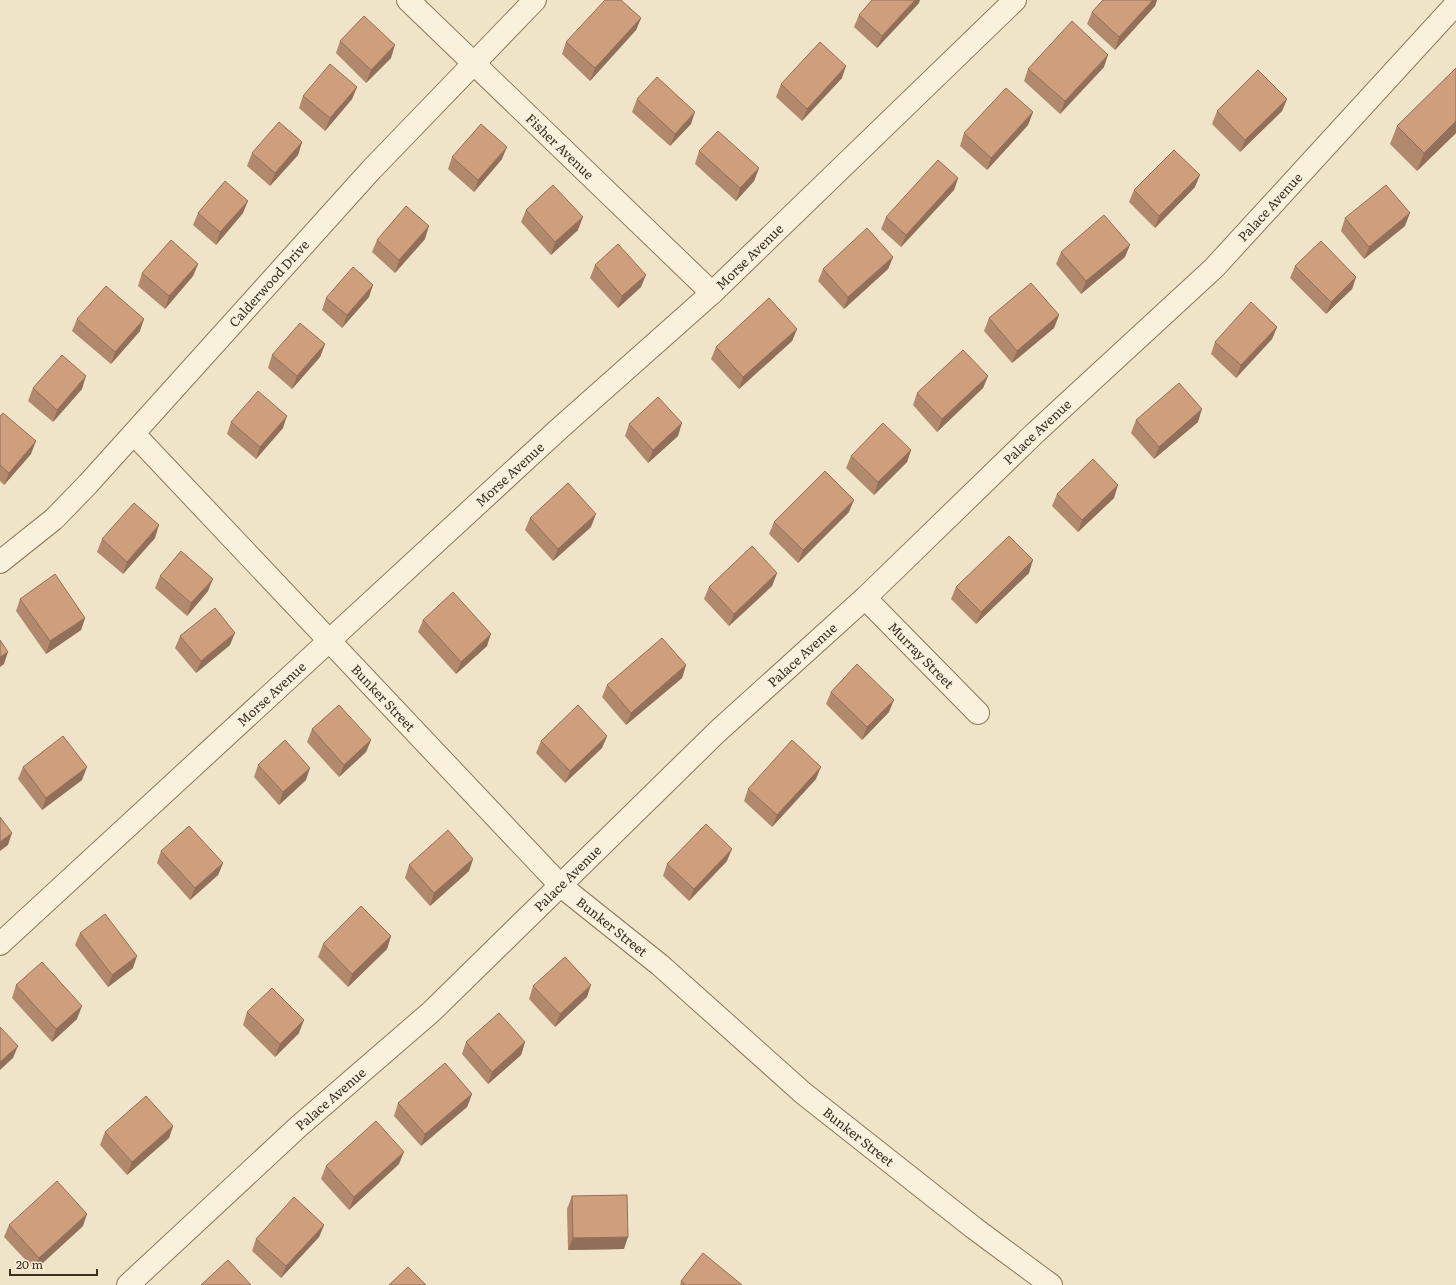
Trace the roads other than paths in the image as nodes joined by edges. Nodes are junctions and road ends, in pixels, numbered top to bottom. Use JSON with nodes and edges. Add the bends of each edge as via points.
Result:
{"nodes":[{"id":1,"x":408,"y":0,"type":"edge"},
{"id":2,"x":535,"y":0,"type":"edge"},
{"id":3,"x":1015,"y":0,"type":"edge"},
{"id":4,"x":1456,"y":4,"type":"edge"},
{"id":5,"x":475,"y":64,"type":"junction"},
{"id":6,"x":712,"y":293,"type":"junction"},
{"id":7,"x":134,"y":434,"type":"junction"},
{"id":8,"x":0,"y":562,"type":"edge"},
{"id":9,"x":865,"y":598,"type":"junction"},
{"id":10,"x":328,"y":641,"type":"junction"},
{"id":11,"x":978,"y":713,"type":"dead end"},
{"id":12,"x":562,"y":886,"type":"junction"},
{"id":13,"x":0,"y":944,"type":"edge"},
{"id":14,"x":128,"y":1285,"type":"edge"},
{"id":15,"x":1051,"y":1285,"type":"edge"}],
"edges":[{"from":1,"to":5,"type":"street","name":"Fisher Avenue"},
{"from":2,"to":5,"type":"street","name":"Calderwood Drive"},
{"from":3,"to":6,"type":"street","name":"Morse Avenue"},
{"from":4,"to":9,"type":"street","name":"Palace Avenue","via":[[1214,268],[1035,433]]},
{"from":5,"to":6,"type":"street","name":"Fisher Avenue"},
{"from":5,"to":7,"type":"street","name":"Calderwood Drive","via":[[371,170]]},
{"from":6,"to":10,"type":"street","name":"Morse Avenue","via":[[560,428]]},
{"from":7,"to":8,"type":"street","name":"Calderwood Drive","via":[[54,519]]},
{"from":7,"to":10,"type":"street","name":"Bunker Street"},
{"from":9,"to":11,"type":"street","name":"Murray Street"},
{"from":9,"to":12,"type":"street","name":"Palace Avenue","via":[[717,732]]},
{"from":10,"to":12,"type":"street","name":"Bunker Street"},
{"from":10,"to":13,"type":"street","name":"Morse Avenue"},
{"from":12,"to":14,"type":"street","name":"Palace Avenue","via":[[432,1012],[298,1127]]},
{"from":12,"to":15,"type":"street","name":"Bunker Street","via":[[660,965],[803,1093],[974,1228]]}]}
